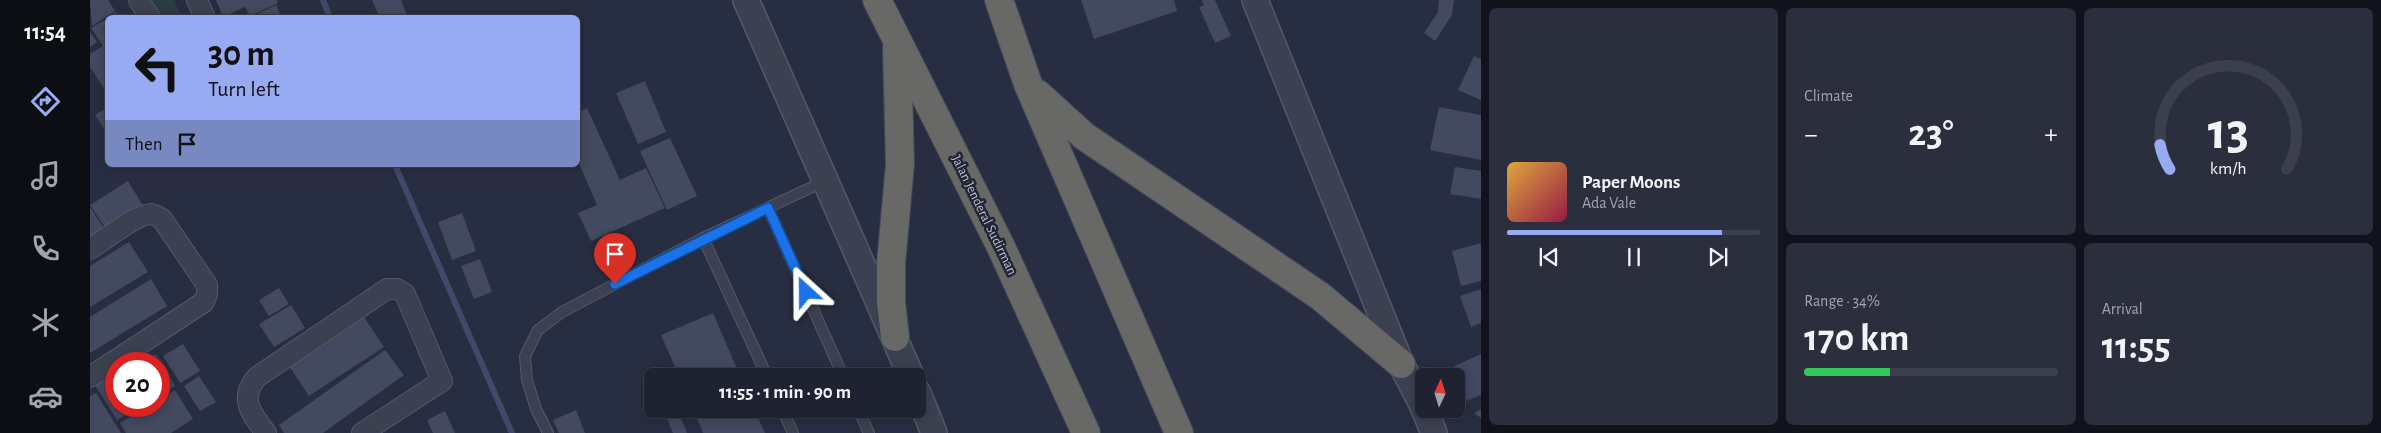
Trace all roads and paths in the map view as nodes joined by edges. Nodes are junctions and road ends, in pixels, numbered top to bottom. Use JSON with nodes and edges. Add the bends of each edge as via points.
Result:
{"nodes":[{"id":1,"x":139,"y":0,"type":"edge"},
{"id":2,"x":197,"y":0,"type":"edge"},
{"id":3,"x":746,"y":0,"type":"edge"},
{"id":4,"x":877,"y":0,"type":"edge"},
{"id":5,"x":999,"y":0,"type":"edge"},
{"id":6,"x":1255,"y":0,"type":"edge"},
{"id":7,"x":148,"y":15,"type":"edge"},
{"id":8,"x":204,"y":15,"type":"edge"},
{"id":9,"x":896,"y":39,"type":"junction"},
{"id":10,"x":1028,"y":84,"type":"junction"},
{"id":11,"x":826,"y":180,"type":"junction"},
{"id":12,"x":768,"y":208,"type":"junction"},
{"id":13,"x":704,"y":238,"type":"junction"},
{"id":14,"x":90,"y":249,"type":"edge"},
{"id":15,"x":895,"y":337,"type":"junction"},
{"id":16,"x":1401,"y":364,"type":"junction"},
{"id":17,"x":763,"y":368,"type":"edge"},
{"id":18,"x":840,"y":368,"type":"edge"},
{"id":19,"x":908,"y":368,"type":"edge"},
{"id":20,"x":90,"y":377,"type":"edge"},
{"id":21,"x":1415,"y":391,"type":"edge"},
{"id":22,"x":926,"y":413,"type":"edge"},
{"id":23,"x":786,"y":418,"type":"edge"},
{"id":24,"x":862,"y":418,"type":"edge"},
{"id":25,"x":1428,"y":418,"type":"edge"},
{"id":26,"x":266,"y":433,"type":"edge"},
{"id":27,"x":362,"y":433,"type":"edge"},
{"id":28,"x":548,"y":433,"type":"edge"},
{"id":29,"x":793,"y":433,"type":"edge"},
{"id":30,"x":869,"y":433,"type":"edge"},
{"id":31,"x":934,"y":433,"type":"edge"},
{"id":32,"x":1086,"y":433,"type":"edge"},
{"id":33,"x":1179,"y":433,"type":"edge"},
{"id":34,"x":1434,"y":433,"type":"edge"}],
"edges":[{"from":1,"to":7,"type":"street"},
{"from":2,"to":8,"type":"street"},
{"from":3,"to":11,"type":"street"},
{"from":4,"to":9,"type":"highway","name":"Jalan Jenderal Sudirman"},
{"from":5,"to":10,"type":"highway"},
{"from":6,"to":16,"type":"street"},
{"from":9,"to":15,"type":"highway","via":[[900,164],[891,264]]},
{"from":9,"to":32,"type":"highway","name":"Jalan Jenderal Sudirman","via":[[1001,247]]},
{"from":10,"to":16,"type":"highway","via":[[1084,136],[1320,296]]},
{"from":10,"to":33,"type":"highway"},
{"from":11,"to":12,"type":"lane"},
{"from":11,"to":15,"type":"street"},
{"from":12,"to":13,"type":"lane"},
{"from":12,"to":18,"type":"lane"},
{"from":13,"to":17,"type":"lane"},
{"from":13,"to":28,"type":"lane","via":[[562,312],[538,330],[525,356],[527,380]]},
{"from":14,"to":20,"type":"street","via":[[140,217],[158,216],[208,289],[204,302]]},
{"from":15,"to":19,"type":"street"},
{"from":16,"to":21,"type":"street"},
{"from":22,"to":31,"type":"street"},
{"from":23,"to":29,"type":"lane"},
{"from":24,"to":30,"type":"lane"},
{"from":25,"to":34,"type":"street"},
{"from":26,"to":27,"type":"street","via":[[248,404],[247,393],[254,381],[387,289],[397,289],[405,294],[442,381]]}]}
